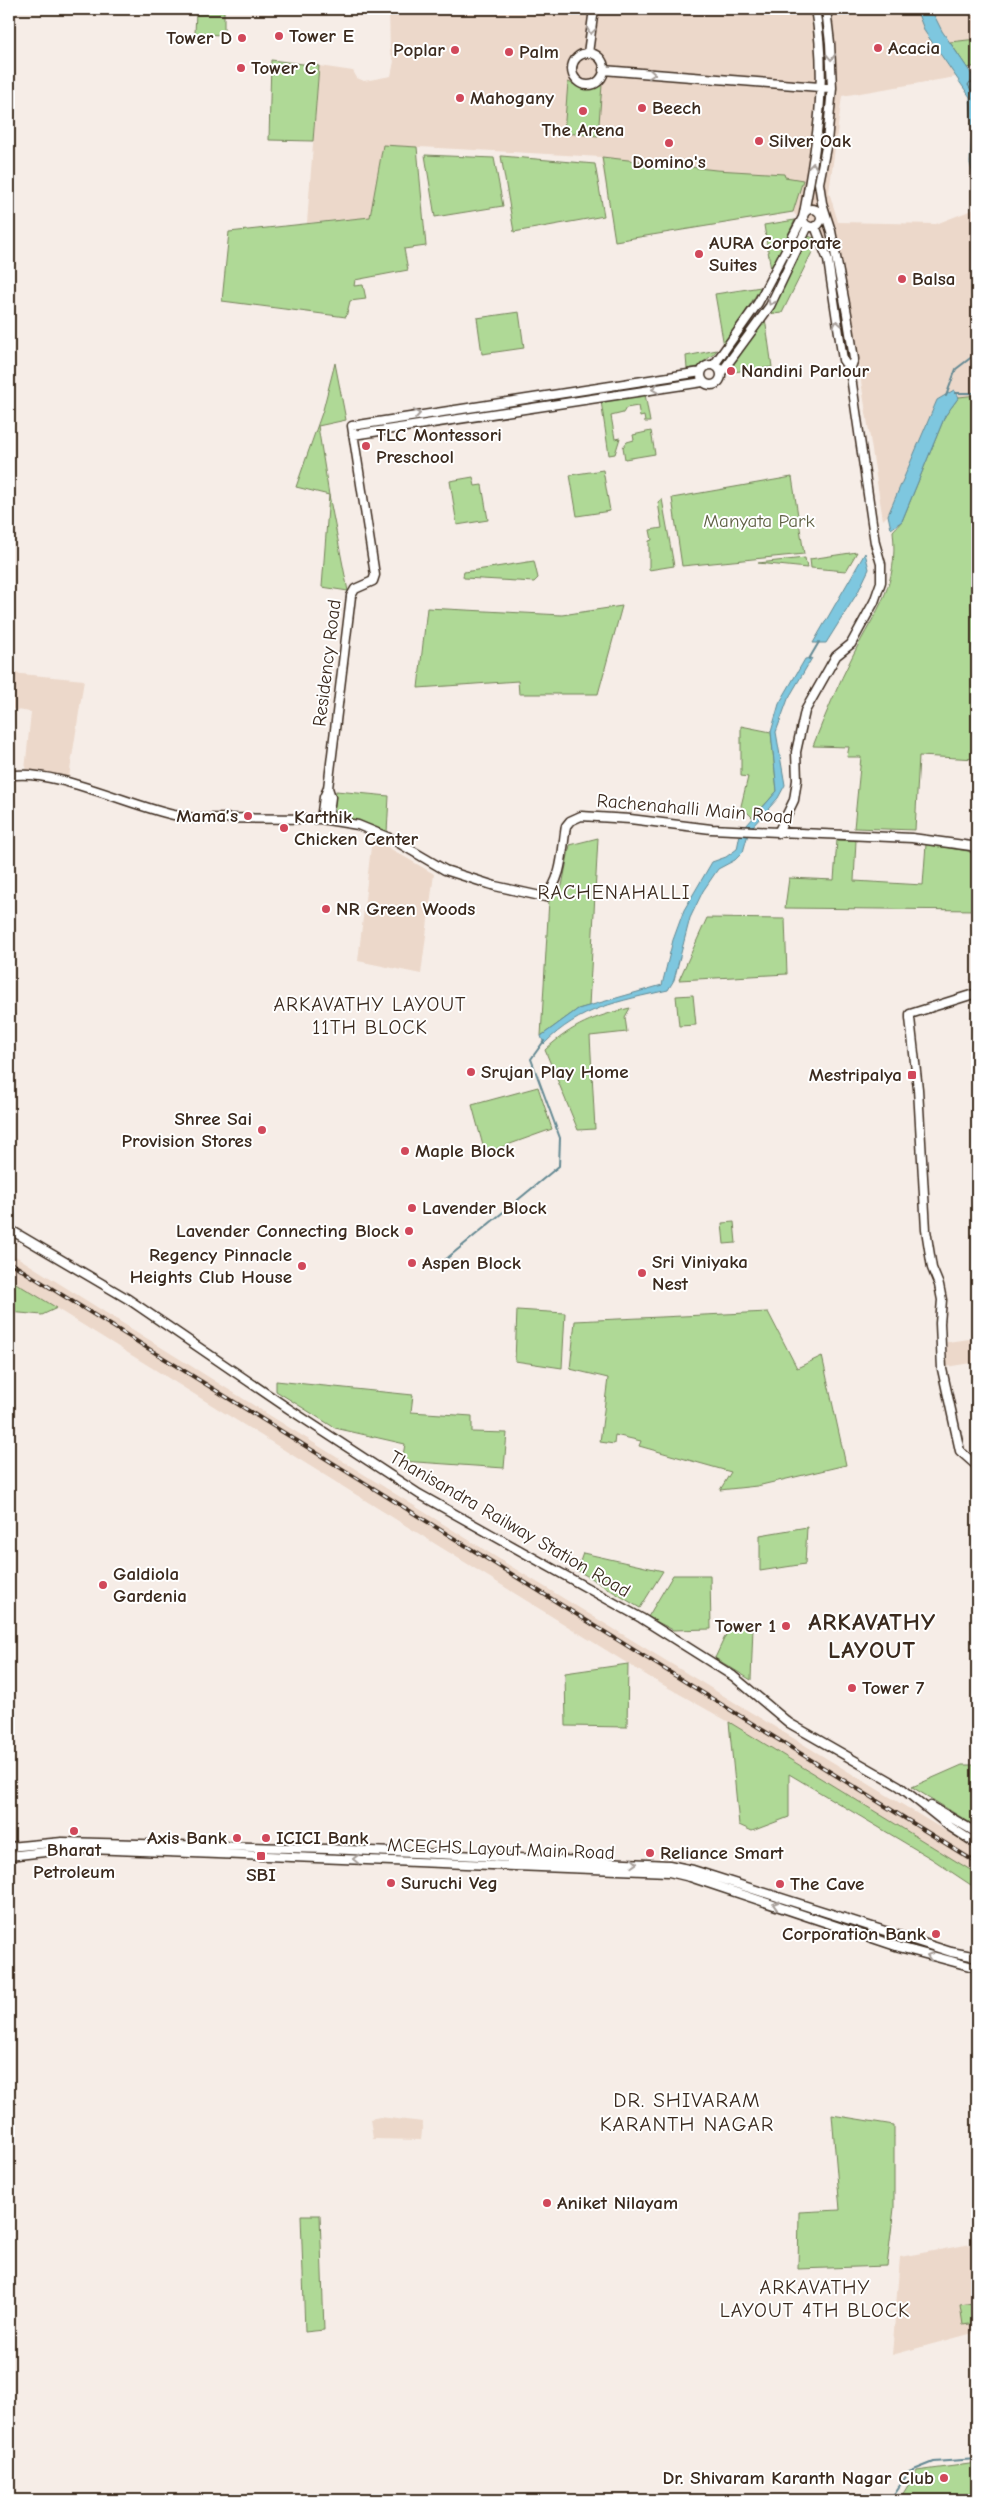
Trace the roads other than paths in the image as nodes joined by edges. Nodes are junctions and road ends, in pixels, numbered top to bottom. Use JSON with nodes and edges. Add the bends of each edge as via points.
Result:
{"nodes":[{"id":1,"x":594,"y":9,"type":"edge"},
{"id":2,"x":815,"y":9,"type":"edge"},
{"id":3,"x":826,"y":9,"type":"edge"},
{"id":4,"x":588,"y":53,"type":"junction"},
{"id":5,"x":603,"y":70,"type":"junction"},
{"id":6,"x":822,"y":88,"type":"junction"},
{"id":7,"x":832,"y":88,"type":"junction"},
{"id":8,"x":819,"y":183,"type":"junction"},
{"id":9,"x":817,"y":210,"type":"junction"},
{"id":10,"x":803,"y":216,"type":"junction"},
{"id":11,"x":814,"y":224,"type":"junction"},
{"id":12,"x":831,"y":232,"type":"junction"},
{"id":13,"x":714,"y":365,"type":"junction"},
{"id":14,"x":850,"y":370,"type":"junction"},
{"id":15,"x":701,"y":372,"type":"junction"},
{"id":16,"x":721,"y":373,"type":"junction"},
{"id":17,"x":703,"y":382,"type":"junction"},
{"id":18,"x":588,"y":389,"type":"junction"},
{"id":19,"x":590,"y":399,"type":"junction"},
{"id":20,"x":482,"y":404,"type":"junction"},
{"id":21,"x":436,"y":412,"type":"junction"},
{"id":22,"x":484,"y":415,"type":"junction"},
{"id":23,"x":438,"y":422,"type":"junction"},
{"id":24,"x":353,"y":435,"type":"junction"},
{"id":25,"x":9,"y":776,"type":"edge"},
{"id":26,"x":325,"y":820,"type":"junction"},
{"id":27,"x":778,"y":833,"type":"junction"},
{"id":28,"x":977,"y":850,"type":"edge"},
{"id":29,"x":977,"y":993,"type":"edge"},
{"id":30,"x":9,"y":1229,"type":"edge"},
{"id":31,"x":977,"y":1466,"type":"edge"},
{"id":32,"x":918,"y":1799,"type":"junction"},
{"id":33,"x":977,"y":1832,"type":"edge"},
{"id":34,"x":977,"y":1844,"type":"edge"},
{"id":35,"x":9,"y":1847,"type":"edge"},
{"id":36,"x":9,"y":1856,"type":"edge"},
{"id":37,"x":977,"y":1957,"type":"edge"},
{"id":38,"x":977,"y":1968,"type":"edge"}],
"edges":[{"from":1,"to":4,"type":"street","one_way":true},
{"from":2,"to":6,"type":"street"},
{"from":3,"to":7,"type":"street","one_way":true},
{"from":4,"to":5,"type":"street","via":[[597,56]]},
{"from":4,"to":5,"type":"street","via":[[578,56],[573,62],[572,73],[577,81],[592,84],[600,79]]},
{"from":5,"to":6,"type":"street","one_way":true},
{"from":6,"to":7,"type":"street"},
{"from":10,"to":6,"type":"street","one_way":true,"via":[[812,175]]},
{"from":7,"to":8,"type":"street"},
{"from":8,"to":9,"type":"street"},
{"from":8,"to":12,"type":"street"},
{"from":9,"to":10,"type":"street","via":[[810,209]]},
{"from":9,"to":11,"type":"street","via":[[820,215]]},
{"from":10,"to":11,"type":"street"},
{"from":10,"to":13,"type":"street","via":[[758,303]]},
{"from":11,"to":12,"type":"street"},
{"from":14,"to":11,"type":"street","one_way":true,"via":[[843,360],[828,260]]},
{"from":11,"to":16,"type":"street","one_way":true,"via":[[770,306]]},
{"from":12,"to":14,"type":"street","via":[[854,360]]},
{"from":13,"to":15,"type":"street","via":[[705,366]]},
{"from":13,"to":16,"type":"street"},
{"from":14,"to":27,"type":"street","via":[[881,564],[881,582],[851,644],[836,656],[804,711],[796,752],[794,800]]},
{"from":15,"to":17,"type":"street"},
{"from":15,"to":18,"type":"street","name":"Residency Road"},
{"from":16,"to":17,"type":"street","via":[[715,384]]},
{"from":17,"to":19,"type":"street","one_way":true},
{"from":18,"to":19,"type":"street"},
{"from":18,"to":20,"type":"street","name":"Residency Road"},
{"from":19,"to":22,"type":"street"},
{"from":20,"to":21,"type":"street","name":"Residency Road"},
{"from":20,"to":22,"type":"street"},
{"from":21,"to":23,"type":"street"},
{"from":24,"to":21,"type":"street","name":"Residency Road","one_way":true,"via":[[352,426]]},
{"from":22,"to":23,"type":"street"},
{"from":23,"to":24,"type":"street"},
{"from":24,"to":26,"type":"street","name":"Residency Road","via":[[375,575],[373,581],[355,589],[350,596],[328,788],[324,797]]},
{"from":25,"to":26,"type":"street","name":"Rachenahalli Main Road","via":[[43,777],[193,818]]},
{"from":26,"to":27,"type":"street","name":"Rachenahalli Main Road","via":[[376,831],[445,870],[494,886],[546,897],[559,873],[566,826],[581,816]]},
{"from":27,"to":28,"type":"street","name":"Rachenahalli Main Road","via":[[912,838],[971,846]]},
{"from":29,"to":31,"type":"street","via":[[910,1014],[926,1230],[932,1268],[942,1300],[942,1369],[962,1455]]},
{"from":30,"to":32,"type":"street","name":"Thanisandra Railway Station Road","via":[[128,1299],[419,1494],[642,1618],[733,1676],[789,1723]]},
{"from":32,"to":33,"type":"street","name":"Thanisandra Railway Station Road"},
{"from":32,"to":34,"type":"street","name":"Thanisandra Railway Station Road","via":[[949,1826]]},
{"from":35,"to":37,"type":"street","name":"MCECHS Layout Main Road","one_way":true,"via":[[62,1842],[328,1849],[669,1864],[951,1952]]},
{"from":38,"to":36,"type":"street","name":"MCECHS Layout Main Road","one_way":true,"via":[[899,1947],[670,1872],[89,1850]]}]}
